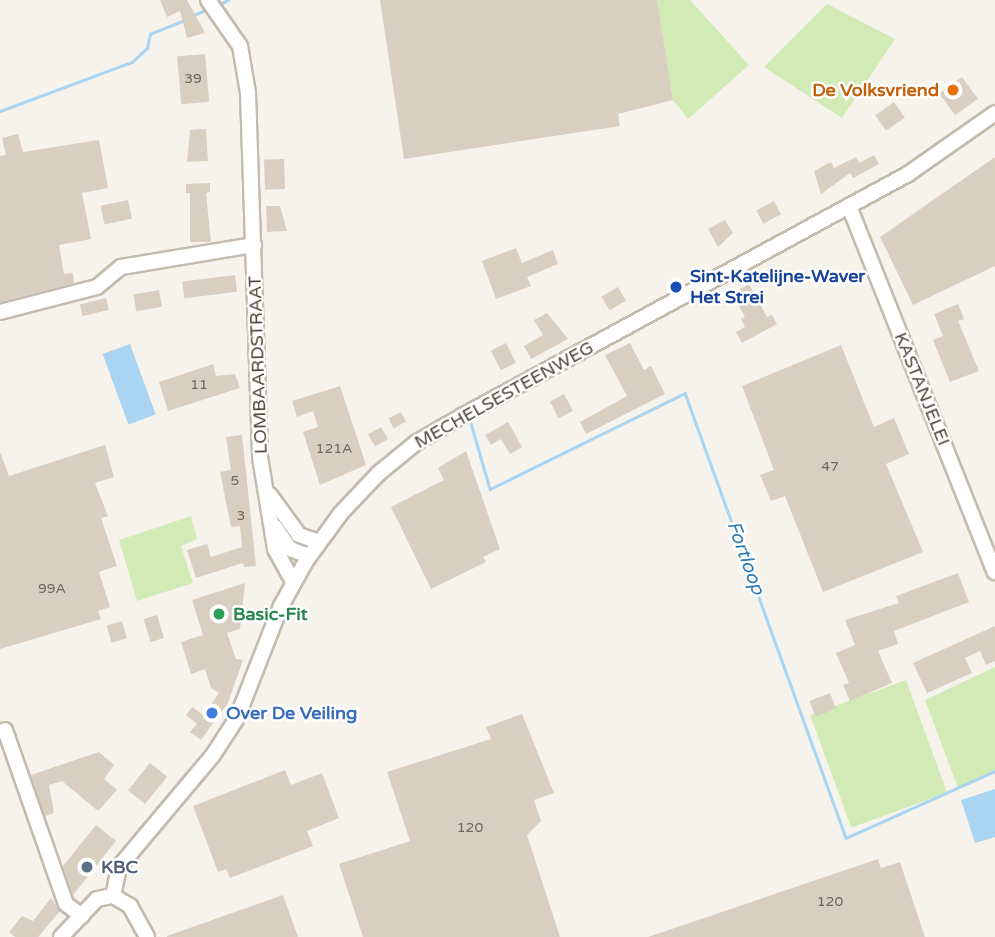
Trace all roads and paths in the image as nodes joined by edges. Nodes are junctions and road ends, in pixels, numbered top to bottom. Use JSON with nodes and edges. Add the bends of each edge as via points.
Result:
{"nodes":[{"id":1,"x":210,"y":0,"type":"edge"},
{"id":2,"x":995,"y":113,"type":"edge"},
{"id":3,"x":849,"y":206,"type":"junction"},
{"id":4,"x":254,"y":245,"type":"junction"},
{"id":5,"x":0,"y":312,"type":"edge"},
{"id":6,"x":264,"y":485,"type":"junction"},
{"id":7,"x":271,"y":519,"type":"junction"},
{"id":8,"x":319,"y":542,"type":"junction"},
{"id":9,"x":309,"y":556,"type":"junction"},
{"id":10,"x":995,"y":572,"type":"edge"},
{"id":11,"x":293,"y":582,"type":"junction"},
{"id":12,"x":5,"y":730,"type":"dead end"},
{"id":13,"x":113,"y":896,"type":"junction"},
{"id":14,"x":82,"y":916,"type":"junction"},
{"id":15,"x":61,"y":937,"type":"edge"},
{"id":16,"x":147,"y":937,"type":"edge"}],
"edges":[{"from":1,"to":4,"type":"street","name":"LOMBAARDSTRAAT","via":[[240,46],[248,93]]},
{"from":2,"to":3,"type":"street","name":"MECHELSESTEENWEG","via":[[908,174]]},
{"from":3,"to":8,"type":"street","name":"MECHELSESTEENWEG","via":[[418,442],[358,493]]},
{"from":3,"to":10,"type":"street","name":"KASTANJELEI"},
{"from":4,"to":5,"type":"street","via":[[121,267],[97,288]]},
{"from":4,"to":6,"type":"street","name":"LOMBAARDSTRAAT"},
{"from":6,"to":7,"type":"street","name":"LOMBAARDSTRAAT"},
{"from":6,"to":8,"type":"street","via":[[291,527]]},
{"from":7,"to":9,"type":"street","name":"LOMBAARDSTRAAT","via":[[290,549]]},
{"from":7,"to":11,"type":"street","name":"LOMBAARDSTRAAT","via":[[275,549]]},
{"from":8,"to":9,"type":"street","name":"MECHELSESTEENWEG"},
{"from":9,"to":11,"type":"street","name":"MECHELSESTEENWEG"},
{"from":11,"to":13,"type":"street","name":"MECHELSESTEENWEG","via":[[237,718],[213,755],[119,867]]},
{"from":12,"to":14,"type":"street","via":[[66,904]]},
{"from":13,"to":14,"type":"street","via":[[97,900]]},
{"from":13,"to":16,"type":"street","via":[[130,906]]},
{"from":14,"to":15,"type":"street"}]}
